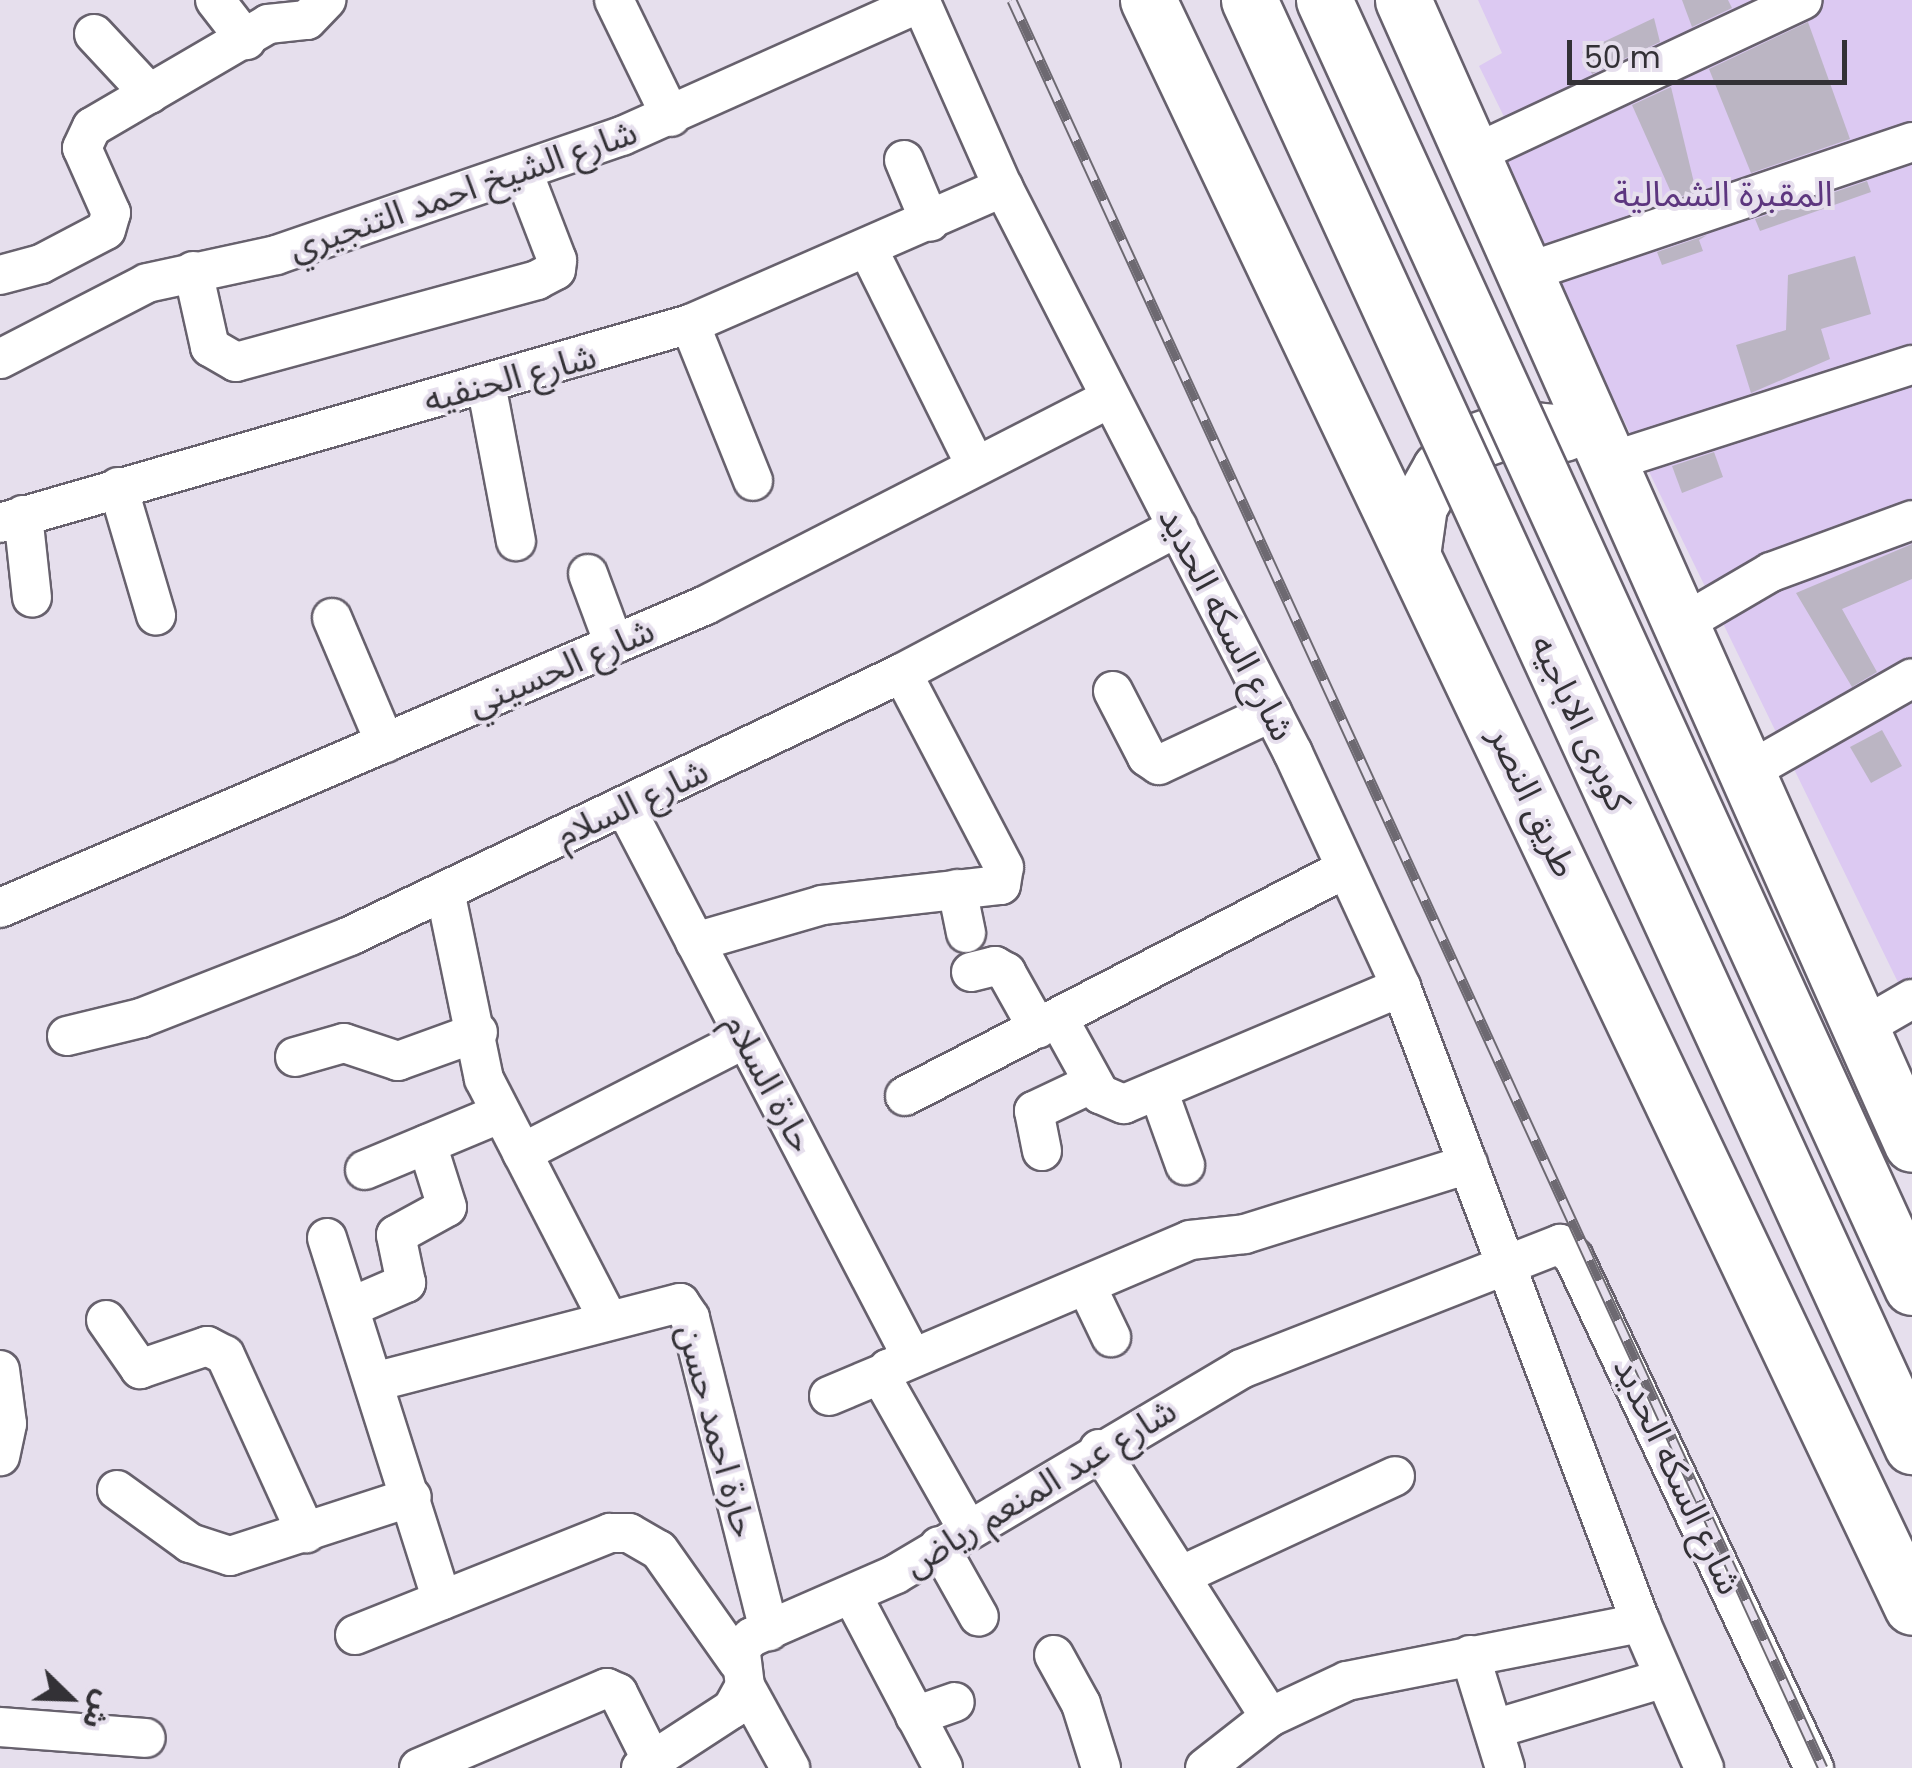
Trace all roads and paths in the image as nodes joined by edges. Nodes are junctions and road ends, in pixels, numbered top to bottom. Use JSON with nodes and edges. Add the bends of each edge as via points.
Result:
{"nodes":[{"id":1,"x":214,"y":0,"type":"edge"},
{"id":2,"x":326,"y":0,"type":"edge"},
{"id":3,"x":614,"y":0,"type":"edge"},
{"id":4,"x":1148,"y":0,"type":"edge"},
{"id":5,"x":1249,"y":0,"type":"edge"},
{"id":6,"x":1324,"y":0,"type":"edge"},
{"id":7,"x":1403,"y":0,"type":"edge"},
{"id":8,"x":1804,"y":0,"type":"edge"},
{"id":9,"x":920,"y":1,"type":"edge"},
{"id":10,"x":1753,"y":11,"type":"edge"},
{"id":11,"x":94,"y":34,"type":"dead end"},
{"id":12,"x":246,"y":40,"type":"junction"},
{"id":13,"x":150,"y":94,"type":"junction"},
{"id":14,"x":671,"y":117,"type":"junction"},
{"id":15,"x":1912,"y":142,"type":"edge"},
{"id":16,"x":1472,"y":155,"type":"junction"},
{"id":17,"x":904,"y":160,"type":"dead end"},
{"id":18,"x":523,"y":172,"type":"junction"},
{"id":19,"x":1003,"y":187,"type":"junction"},
{"id":20,"x":930,"y":222,"type":"junction"},
{"id":21,"x":869,"y":252,"type":"junction"},
{"id":22,"x":193,"y":271,"type":"junction"},
{"id":23,"x":0,"y":274,"type":"edge"},
{"id":24,"x":1522,"y":274,"type":"junction"},
{"id":25,"x":690,"y":324,"type":"junction"},
{"id":26,"x":0,"y":359,"type":"edge"},
{"id":27,"x":1912,"y":365,"type":"edge"},
{"id":28,"x":486,"y":384,"type":"junction"},
{"id":29,"x":1110,"y":398,"type":"junction"},
{"id":30,"x":1599,"y":455,"type":"junction"},
{"id":31,"x":975,"y":465,"type":"junction"},
{"id":32,"x":754,"y":481,"type":"dead end"},
{"id":33,"x":118,"y":487,"type":"junction"},
{"id":34,"x":12,"y":519,"type":"edge"},
{"id":35,"x":1912,"y":520,"type":"edge"},
{"id":36,"x":1178,"y":527,"type":"junction"},
{"id":37,"x":516,"y":541,"type":"dead end"},
{"id":38,"x":1413,"y":548,"type":"junction"},
{"id":39,"x":588,"y":574,"type":"dead end"},
{"id":40,"x":32,"y":598,"type":"dead end"},
{"id":41,"x":156,"y":615,"type":"dead end"},
{"id":42,"x":332,"y":618,"type":"dead end"},
{"id":43,"x":1677,"y":626,"type":"junction"},
{"id":44,"x":614,"y":644,"type":"junction"},
{"id":45,"x":902,"y":673,"type":"junction"},
{"id":46,"x":1912,"y":678,"type":"edge"},
{"id":47,"x":1113,"y":690,"type":"dead end"},
{"id":48,"x":1272,"y":712,"type":"junction"},
{"id":49,"x":385,"y":743,"type":"junction"},
{"id":50,"x":1744,"y":774,"type":"junction"},
{"id":51,"x":625,"y":806,"type":"junction"},
{"id":52,"x":1346,"y":868,"type":"junction"},
{"id":53,"x":957,"y":889,"type":"junction"},
{"id":54,"x":444,"y":891,"type":"junction"},
{"id":55,"x":0,"y":908,"type":"edge"},
{"id":56,"x":966,"y":933,"type":"dead end"},
{"id":57,"x":695,"y":942,"type":"junction"},
{"id":58,"x":971,"y":972,"type":"dead end"},
{"id":59,"x":1400,"y":987,"type":"junction"},
{"id":60,"x":1912,"y":998,"type":"edge"},
{"id":61,"x":1048,"y":1024,"type":"junction"},
{"id":62,"x":1860,"y":1029,"type":"junction"},
{"id":63,"x":478,"y":1032,"type":"junction"},
{"id":64,"x":68,"y":1036,"type":"dead end"},
{"id":65,"x":746,"y":1038,"type":"junction"},
{"id":66,"x":295,"y":1057,"type":"dead end"},
{"id":67,"x":1093,"y":1083,"type":"junction"},
{"id":68,"x":1158,"y":1090,"type":"junction"},
{"id":69,"x":905,"y":1096,"type":"dead end"},
{"id":70,"x":501,"y":1113,"type":"junction"},
{"id":71,"x":427,"y":1144,"type":"junction"},
{"id":72,"x":1912,"y":1144,"type":"edge"},
{"id":73,"x":1042,"y":1151,"type":"dead end"},
{"id":74,"x":522,"y":1152,"type":"junction"},
{"id":75,"x":1468,"y":1164,"type":"junction"},
{"id":76,"x":1185,"y":1165,"type":"dead end"},
{"id":77,"x":365,"y":1170,"type":"dead end"},
{"id":78,"x":327,"y":1238,"type":"dead end"},
{"id":79,"x":1504,"y":1262,"type":"junction"},
{"id":80,"x":1086,"y":1285,"type":"junction"},
{"id":81,"x":1912,"y":1286,"type":"edge"},
{"id":82,"x":353,"y":1306,"type":"junction"},
{"id":83,"x":608,"y":1319,"type":"junction"},
{"id":84,"x":106,"y":1320,"type":"dead end"},
{"id":85,"x":1111,"y":1338,"type":"dead end"},
{"id":86,"x":895,"y":1367,"type":"junction"},
{"id":87,"x":0,"y":1370,"type":"edge"},
{"id":88,"x":378,"y":1381,"type":"junction"},
{"id":89,"x":829,"y":1396,"type":"dead end"},
{"id":90,"x":1912,"y":1446,"type":"edge"},
{"id":91,"x":1099,"y":1449,"type":"junction"},
{"id":92,"x":0,"y":1456,"type":"edge"},
{"id":93,"x":1396,"y":1476,"type":"dead end"},
{"id":94,"x":116,"y":1490,"type":"dead end"},
{"id":95,"x":412,"y":1497,"type":"junction"},
{"id":96,"x":306,"y":1533,"type":"junction"},
{"id":97,"x":953,"y":1537,"type":"junction"},
{"id":98,"x":1180,"y":1576,"type":"junction"},
{"id":99,"x":853,"y":1597,"type":"junction"},
{"id":100,"x":442,"y":1600,"type":"junction"},
{"id":101,"x":1912,"y":1607,"type":"edge"},
{"id":102,"x":979,"y":1617,"type":"dead end"},
{"id":103,"x":1641,"y":1624,"type":"junction"},
{"id":104,"x":769,"y":1630,"type":"junction"},
{"id":105,"x":355,"y":1635,"type":"dead end"},
{"id":106,"x":1054,"y":1655,"type":"dead end"},
{"id":107,"x":1470,"y":1655,"type":"junction"},
{"id":108,"x":741,"y":1674,"type":"junction"},
{"id":109,"x":1665,"y":1678,"type":"junction"},
{"id":110,"x":954,"y":1702,"type":"dead end"},
{"id":111,"x":915,"y":1716,"type":"junction"},
{"id":112,"x":1270,"y":1717,"type":"junction"},
{"id":113,"x":0,"y":1727,"type":"edge"},
{"id":114,"x":1494,"y":1729,"type":"junction"},
{"id":115,"x":146,"y":1738,"type":"dead end"},
{"id":116,"x":646,"y":1764,"type":"edge"},
{"id":117,"x":1217,"y":1764,"type":"edge"},
{"id":118,"x":419,"y":1768,"type":"edge"},
{"id":119,"x":790,"y":1768,"type":"edge"},
{"id":120,"x":942,"y":1768,"type":"edge"},
{"id":121,"x":1101,"y":1768,"type":"edge"},
{"id":122,"x":1505,"y":1768,"type":"edge"},
{"id":123,"x":1704,"y":1768,"type":"edge"},
{"id":124,"x":1814,"y":1768,"type":"edge"}],
"edges":[{"from":1,"to":12,"type":"street"},
{"from":2,"to":12,"type":"street","via":[[307,20],[278,20]]},
{"from":3,"to":14,"type":"street"},
{"from":4,"to":38,"type":"main road","name":"طريق النصر"},
{"from":5,"to":90,"type":"main road","name":"كوبرى الاباجيه","bridge":true},
{"from":6,"to":81,"type":"main road","name":"كوبرى الاباجيه","bridge":true},
{"from":7,"to":16,"type":"main road"},
{"from":8,"to":10,"type":"street"},
{"from":9,"to":14,"type":"street","name":"شارع الشيخ احمد التنجيري"},
{"from":9,"to":19,"type":"street","name":"شارع السكه الحديد"},
{"from":10,"to":16,"type":"street"},
{"from":11,"to":13,"type":"street"},
{"from":12,"to":13,"type":"street"},
{"from":13,"to":23,"type":"street","via":[[84,135],[84,158],[111,213],[106,230],[41,264]]},
{"from":14,"to":18,"type":"street","name":"شارع الشيخ احمد التنجيري"},
{"from":15,"to":24,"type":"street"},
{"from":16,"to":24,"type":"main road"},
{"from":17,"to":20,"type":"street"},
{"from":18,"to":22,"type":"street","name":"شارع الشيخ احمد التنجيري","via":[[276,255]]},
{"from":18,"to":22,"type":"street","via":[[556,260],[556,270],[537,280],[226,362],[210,347]]},
{"from":19,"to":20,"type":"street","name":"شارع الحنفيه"},
{"from":19,"to":29,"type":"street","name":"شارع السكه الحديد"},
{"from":20,"to":21,"type":"street","name":"شارع الحنفيه"},
{"from":21,"to":25,"type":"street","name":"شارع الحنفيه"},
{"from":21,"to":31,"type":"street"},
{"from":22,"to":26,"type":"street","name":"شارع الشيخ احمد التنجيري","via":[[83,311]]},
{"from":24,"to":30,"type":"main road"},
{"from":25,"to":28,"type":"street","name":"شارع الحنفيه"},
{"from":25,"to":32,"type":"street"},
{"from":27,"to":30,"type":"street"},
{"from":28,"to":33,"type":"street","name":"شارع الحنفيه"},
{"from":28,"to":37,"type":"street"},
{"from":29,"to":31,"type":"street","name":"شارع الحسيني"},
{"from":29,"to":36,"type":"street","name":"شارع السكه الحديد"},
{"from":30,"to":38,"type":"main road","via":[[1556,429],[1513,428],[1473,442],[1440,469],[1419,506]]},
{"from":30,"to":43,"type":"main road"},
{"from":31,"to":44,"type":"street","name":"شارع الحسيني"},
{"from":33,"to":34,"type":"street","name":"شارع الحنفيه"},
{"from":33,"to":41,"type":"street"},
{"from":34,"to":40,"type":"street"},
{"from":35,"to":43,"type":"street","via":[[1771,572]]},
{"from":36,"to":45,"type":"street","name":"شارع السلام"},
{"from":36,"to":48,"type":"street","name":"شارع السكه الحديد"},
{"from":38,"to":101,"type":"main road","name":"طريق النصر"},
{"from":39,"to":44,"type":"street"},
{"from":42,"to":49,"type":"street"},
{"from":43,"to":50,"type":"main road"},
{"from":44,"to":49,"type":"street","name":"شارع الحسيني"},
{"from":45,"to":51,"type":"street","name":"شارع السلام"},
{"from":45,"to":53,"type":"street","via":[[1004,867],[1001,886]]},
{"from":46,"to":50,"type":"street"},
{"from":47,"to":48,"type":"street","via":[[1159,765]]},
{"from":48,"to":52,"type":"street","name":"شارع السكه الحديد"},
{"from":49,"to":55,"type":"street","name":"شارع الحسيني"},
{"from":50,"to":62,"type":"main road"},
{"from":51,"to":54,"type":"street","name":"شارع السلام"},
{"from":51,"to":57,"type":"street","name":"حارة السلام"},
{"from":52,"to":59,"type":"street","name":"شارع السكه الحديد"},
{"from":52,"to":61,"type":"street"},
{"from":53,"to":56,"type":"street"},
{"from":53,"to":57,"type":"street","via":[[822,905]]},
{"from":54,"to":63,"type":"street"},
{"from":54,"to":64,"type":"street","name":"شارع السلام","via":[[253,976]]},
{"from":57,"to":65,"type":"street","name":"حارة السلام"},
{"from":58,"to":61,"type":"street","via":[[995,966],[1006,972]]},
{"from":59,"to":68,"type":"street"},
{"from":59,"to":75,"type":"street","name":"شارع السكه الحديد"},
{"from":60,"to":62,"type":"street"},
{"from":61,"to":67,"type":"street"},
{"from":61,"to":69,"type":"street"},
{"from":62,"to":72,"type":"main road"},
{"from":63,"to":66,"type":"street","via":[[398,1062],[344,1043]]},
{"from":63,"to":70,"type":"street","via":[[484,1079]]},
{"from":65,"to":74,"type":"street"},
{"from":65,"to":86,"type":"street","name":"حارة السلام","via":[[905,1344]]},
{"from":67,"to":68,"type":"street","via":[[1124,1104]]},
{"from":67,"to":73,"type":"street","via":[[1034,1110]]},
{"from":68,"to":76,"type":"street"},
{"from":70,"to":71,"type":"street"},
{"from":70,"to":74,"type":"street"},
{"from":71,"to":77,"type":"street"},
{"from":71,"to":82,"type":"street","via":[[447,1207],[396,1235],[406,1283]]},
{"from":74,"to":83,"type":"street"},
{"from":75,"to":79,"type":"street","name":"شارع السكه الحديد"},
{"from":75,"to":80,"type":"street","via":[[1245,1234],[1190,1240]]},
{"from":78,"to":82,"type":"street"},
{"from":79,"to":91,"type":"street","name":"شارع عبد المنعم رياض","via":[[1241,1369]]},
{"from":79,"to":103,"type":"street","name":"شارع السكه الحديد"},
{"from":79,"to":124,"type":"street","name":"شارع السكه الحديد","via":[[1548,1244],[1574,1258]]},
{"from":80,"to":85,"type":"street"},
{"from":80,"to":86,"type":"street"},
{"from":82,"to":88,"type":"street"},
{"from":83,"to":88,"type":"street","name":"حارة احمد حسن"},
{"from":83,"to":104,"type":"street","name":"حارة احمد حسن","via":[[670,1302],[686,1308]]},
{"from":84,"to":96,"type":"street","via":[[140,1369],[207,1346],[225,1354]]},
{"from":86,"to":89,"type":"street"},
{"from":86,"to":97,"type":"street","name":"حارة السلام"},
{"from":87,"to":92,"type":"street","via":[[8,1424]]},
{"from":88,"to":95,"type":"street"},
{"from":91,"to":97,"type":"street","name":"شارع عبد المنعم رياض"},
{"from":91,"to":98,"type":"street"},
{"from":93,"to":98,"type":"street"},
{"from":94,"to":96,"type":"street","via":[[211,1553],[230,1556]]},
{"from":95,"to":96,"type":"street"},
{"from":95,"to":100,"type":"street"},
{"from":97,"to":99,"type":"street","name":"شارع عبد المنعم رياض"},
{"from":97,"to":102,"type":"street","name":"حارة السلام"},
{"from":98,"to":112,"type":"street"},
{"from":99,"to":104,"type":"street","name":"شارع عبد المنعم رياض"},
{"from":99,"to":111,"type":"street"},
{"from":100,"to":105,"type":"street"},
{"from":100,"to":108,"type":"street","via":[[610,1533],[629,1533],[658,1550]]},
{"from":103,"to":107,"type":"street"},
{"from":103,"to":109,"type":"street","name":"شارع السكه الحديد"},
{"from":104,"to":108,"type":"street","name":"شارع عبد المنعم رياض","via":[[740,1648]]},
{"from":106,"to":121,"type":"street","via":[[1082,1704]]},
{"from":107,"to":112,"type":"street","via":[[1347,1681]]},
{"from":107,"to":114,"type":"street"},
{"from":108,"to":116,"type":"street","name":"شارع عبد المنعم رياض","via":[[732,1709]]},
{"from":108,"to":119,"type":"street"},
{"from":109,"to":114,"type":"street"},
{"from":109,"to":123,"type":"street","name":"شارع السكه الحديد"},
{"from":110,"to":111,"type":"street"},
{"from":111,"to":120,"type":"street"},
{"from":112,"to":117,"type":"street"},
{"from":113,"to":115,"type":"street"},
{"from":114,"to":122,"type":"street"},
{"from":116,"to":118,"type":"street","via":[[618,1693],[608,1688]]}]}
